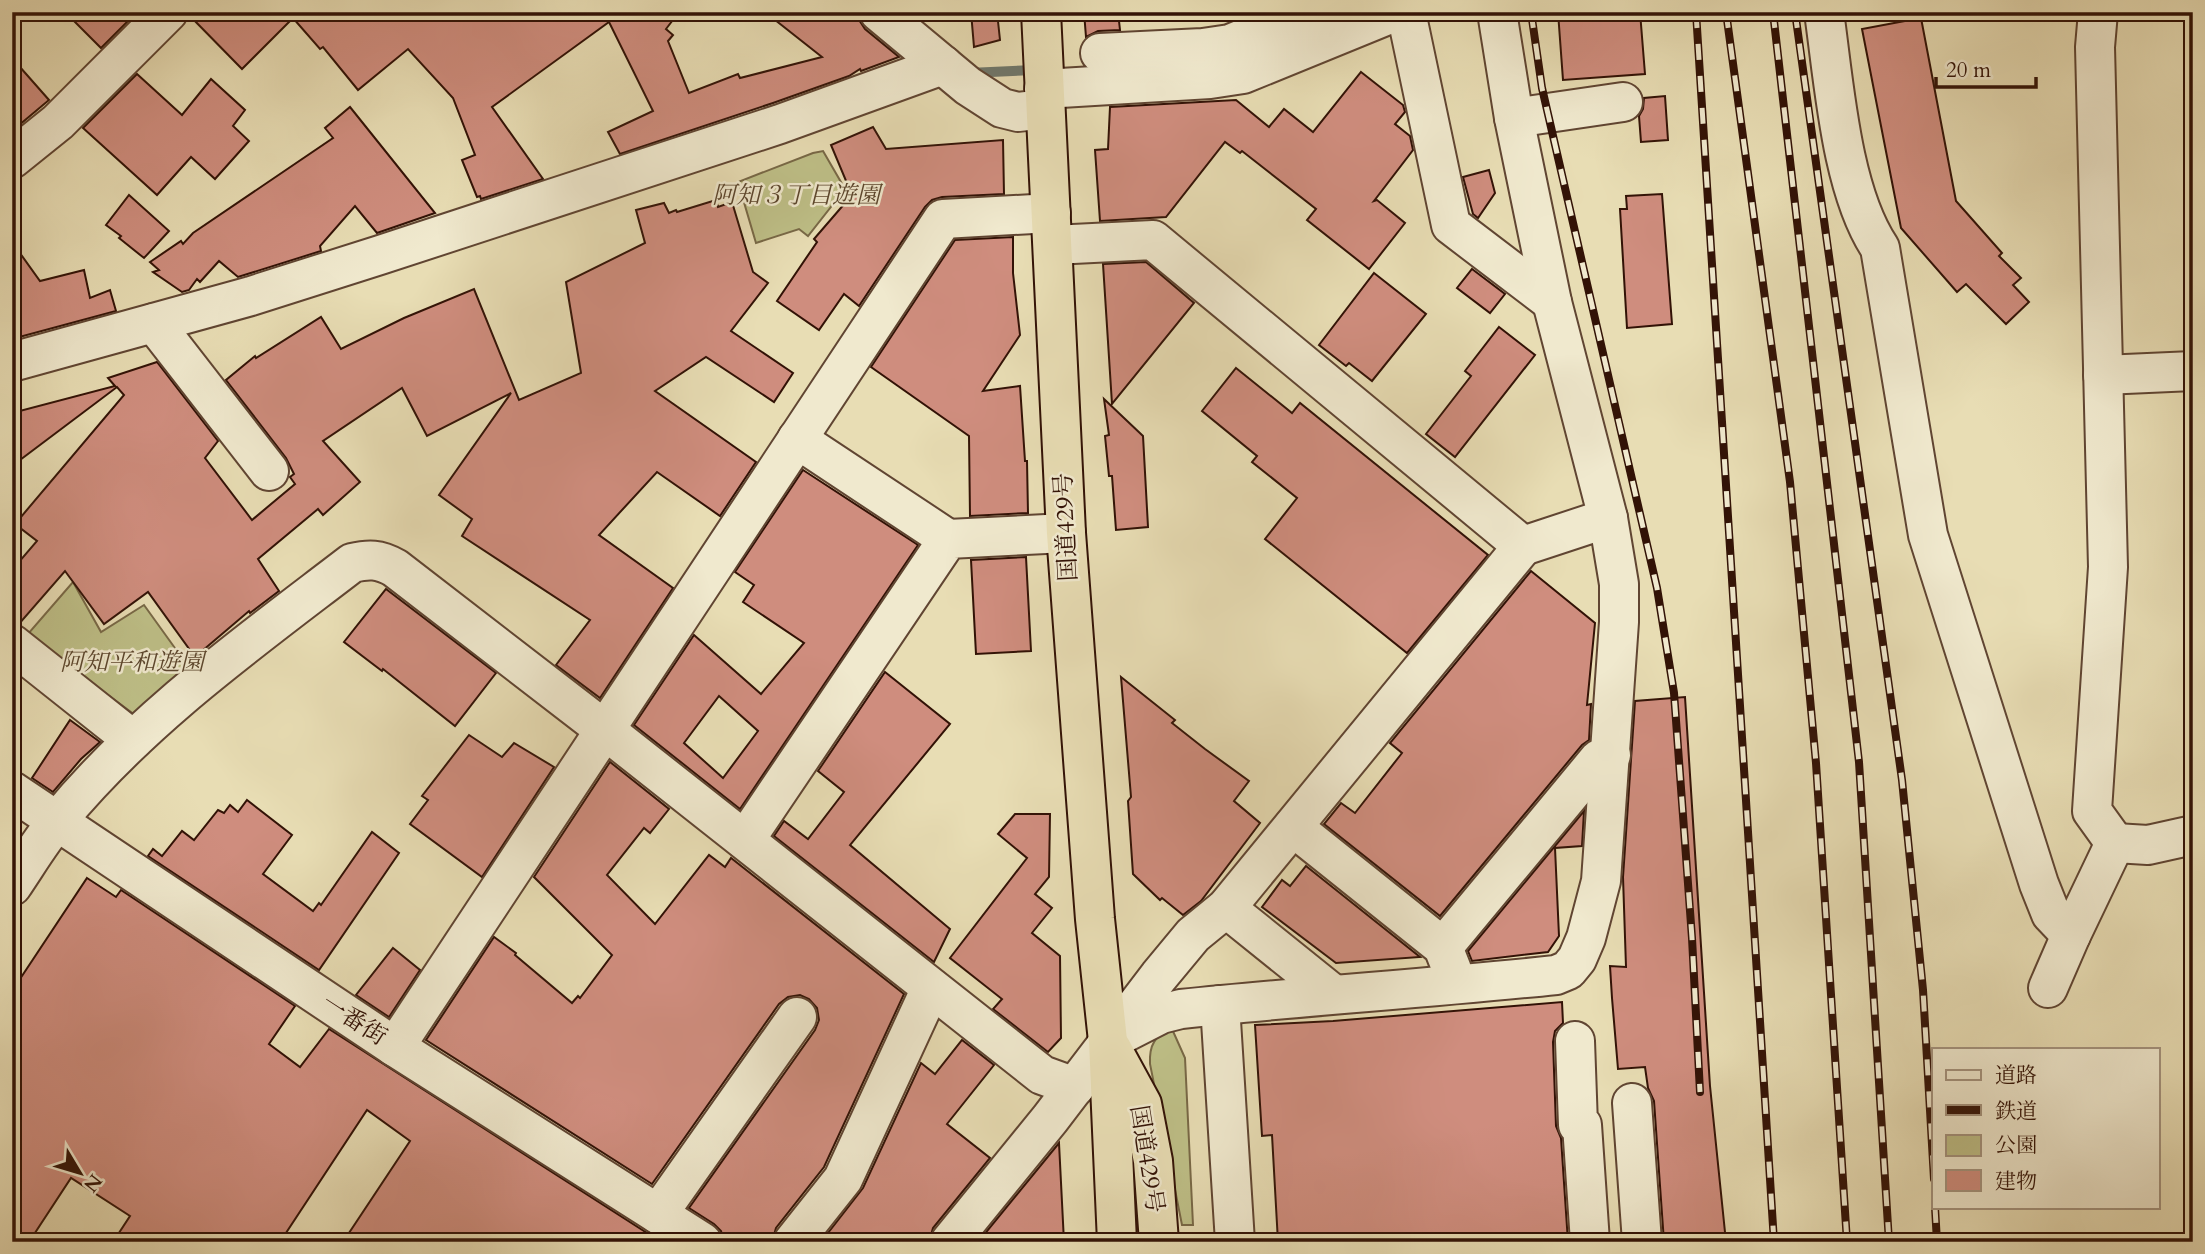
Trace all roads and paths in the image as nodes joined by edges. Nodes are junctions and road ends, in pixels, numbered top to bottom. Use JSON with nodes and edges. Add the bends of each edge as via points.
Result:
{"nodes":[{"id":1,"x":168,"y":12,"type":"edge"},
{"id":2,"x":879,"y":12,"type":"edge"},
{"id":3,"x":1041,"y":12,"type":"edge"},
{"id":4,"x":1307,"y":12,"type":"edge"},
{"id":5,"x":1395,"y":12,"type":"edge"},
{"id":6,"x":1406,"y":12,"type":"edge"},
{"id":7,"x":1497,"y":12,"type":"edge"},
{"id":8,"x":1824,"y":12,"type":"edge"},
{"id":9,"x":2098,"y":12,"type":"edge"},
{"id":10,"x":1100,"y":53,"type":"dead end"},
{"id":11,"x":953,"y":73,"type":"junction"},
{"id":12,"x":1044,"y":84,"type":"junction"},
{"id":13,"x":1623,"y":102,"type":"dead end"},
{"id":14,"x":1514,"y":118,"type":"junction"},
{"id":15,"x":12,"y":159,"type":"edge"},
{"id":16,"x":1052,"y":229,"type":"junction"},
{"id":17,"x":1552,"y":302,"type":"junction"},
{"id":18,"x":161,"y":332,"type":"junction"},
{"id":19,"x":12,"y":362,"type":"edge"},
{"id":20,"x":2193,"y":371,"type":"edge"},
{"id":21,"x":2104,"y":375,"type":"junction"},
{"id":22,"x":797,"y":439,"type":"junction"},
{"id":23,"x":269,"y":471,"type":"dead end"},
{"id":24,"x":1608,"y":518,"type":"junction"},
{"id":25,"x":1066,"y":533,"type":"junction"},
{"id":26,"x":948,"y":539,"type":"junction"},
{"id":27,"x":1523,"y":546,"type":"junction"},
{"id":28,"x":12,"y":644,"type":"edge"},
{"id":29,"x":605,"y":730,"type":"junction"},
{"id":30,"x":133,"y":740,"type":"junction"},
{"id":31,"x":1611,"y":755,"type":"junction"},
{"id":32,"x":12,"y":791,"type":"edge"},
{"id":33,"x":57,"y":820,"type":"junction"},
{"id":34,"x":1293,"y":827,"type":"junction"},
{"id":35,"x":2193,"y":835,"type":"edge"},
{"id":36,"x":745,"y":840,"type":"junction"},
{"id":37,"x":2115,"y":843,"type":"junction"},
{"id":38,"x":12,"y":886,"type":"edge"},
{"id":39,"x":1219,"y":915,"type":"junction"},
{"id":40,"x":2071,"y":935,"type":"junction"},
{"id":41,"x":1443,"y":947,"type":"junction"},
{"id":42,"x":1456,"y":986,"type":"junction"},
{"id":43,"x":931,"y":988,"type":"junction"},
{"id":44,"x":2048,"y":988,"type":"dead end"},
{"id":45,"x":1334,"y":994,"type":"junction"},
{"id":46,"x":1286,"y":999,"type":"junction"},
{"id":47,"x":1220,"y":1005,"type":"junction"},
{"id":48,"x":797,"y":1017,"type":"dead end"},
{"id":49,"x":1108,"y":1041,"type":"junction"},
{"id":50,"x":1575,"y":1041,"type":"dead end"},
{"id":51,"x":395,"y":1047,"type":"junction"},
{"id":52,"x":1075,"y":1087,"type":"junction"},
{"id":53,"x":1632,"y":1103,"type":"dead end"},
{"id":54,"x":658,"y":1214,"type":"junction"},
{"id":55,"x":702,"y":1242,"type":"edge"},
{"id":56,"x":793,"y":1242,"type":"edge"},
{"id":57,"x":950,"y":1242,"type":"edge"},
{"id":58,"x":1117,"y":1242,"type":"edge"},
{"id":59,"x":1159,"y":1242,"type":"edge"},
{"id":60,"x":1235,"y":1242,"type":"edge"},
{"id":61,"x":1590,"y":1242,"type":"edge"},
{"id":62,"x":1642,"y":1242,"type":"edge"}],
"edges":[{"from":1,"to":15,"type":"street","via":[[58,122]]},
{"from":2,"to":11,"type":"street"},
{"from":3,"to":12,"type":"highway","name":"国道429号"},
{"from":4,"to":10,"type":"street","via":[[1230,44]]},
{"from":5,"to":12,"type":"street","via":[[1242,74]]},
{"from":6,"to":17,"type":"street","via":[[1451,225]]},
{"from":7,"to":14,"type":"street"},
{"from":8,"to":40,"type":"street","via":[[1844,152],[1867,229],[1880,248],[1928,535],[2039,884],[2051,914]]},
{"from":9,"to":21,"type":"street","via":[[2095,47]]},
{"from":11,"to":12,"type":"street","via":[[1003,108],[1018,112]]},
{"from":11,"to":18,"type":"street","via":[[780,124],[564,206],[251,296]]},
{"from":12,"to":16,"type":"highway","name":"国道429号"},
{"from":13,"to":14,"type":"street"},
{"from":14,"to":17,"type":"street"},
{"from":16,"to":22,"type":"street","via":[[943,219]]},
{"from":16,"to":25,"type":"highway","name":"国道429号"},
{"from":16,"to":27,"type":"street","via":[[1153,240]]},
{"from":17,"to":24,"type":"street"},
{"from":18,"to":19,"type":"street"},
{"from":18,"to":23,"type":"street"},
{"from":20,"to":21,"type":"street"},
{"from":21,"to":37,"type":"street","via":[[2108,568],[2092,811]]},
{"from":22,"to":26,"type":"street"},
{"from":22,"to":29,"type":"street"},
{"from":24,"to":27,"type":"street"},
{"from":24,"to":31,"type":"street","via":[[1619,584]]},
{"from":25,"to":26,"type":"street"},
{"from":25,"to":49,"type":"highway","name":"国道429号"},
{"from":26,"to":36,"type":"street"},
{"from":27,"to":34,"type":"street"},
{"from":28,"to":30,"type":"street"},
{"from":29,"to":30,"type":"street","via":[[394,568],[368,559],[352,563],[210,672]]},
{"from":29,"to":36,"type":"street"},
{"from":29,"to":51,"type":"street"},
{"from":30,"to":33,"type":"street"},
{"from":31,"to":41,"type":"street","via":[[1599,759]]},
{"from":31,"to":42,"type":"street","via":[[1601,881],[1577,959],[1556,975]]},
{"from":32,"to":33,"type":"street","name":"一番街"},
{"from":33,"to":38,"type":"street"},
{"from":33,"to":51,"type":"street","name":"一番街"},
{"from":34,"to":39,"type":"street"},
{"from":34,"to":41,"type":"street"},
{"from":35,"to":37,"type":"street","via":[[2148,845]]},
{"from":36,"to":43,"type":"street"},
{"from":37,"to":40,"type":"street"},
{"from":39,"to":45,"type":"street"},
{"from":39,"to":46,"type":"street"},
{"from":39,"to":49,"type":"street","via":[[1193,935]]},
{"from":40,"to":44,"type":"street"},
{"from":41,"to":42,"type":"street"},
{"from":42,"to":45,"type":"street"},
{"from":43,"to":52,"type":"street","via":[[1042,1075]]},
{"from":43,"to":56,"type":"street","via":[[843,1179]]},
{"from":45,"to":46,"type":"street"},
{"from":46,"to":47,"type":"street"},
{"from":47,"to":49,"type":"street","via":[[1161,1014]]},
{"from":47,"to":60,"type":"street"},
{"from":48,"to":54,"type":"street"},
{"from":49,"to":52,"type":"street"},
{"from":49,"to":58,"type":"highway","name":"国道429号"},
{"from":49,"to":59,"type":"highway","name":"国道429号","via":[[1142,1104],[1153,1161]]},
{"from":50,"to":61,"type":"street"},
{"from":51,"to":54,"type":"street","name":"一番街"},
{"from":52,"to":57,"type":"street"},
{"from":53,"to":62,"type":"street"},
{"from":54,"to":55,"type":"street","name":"一番街"}]}
